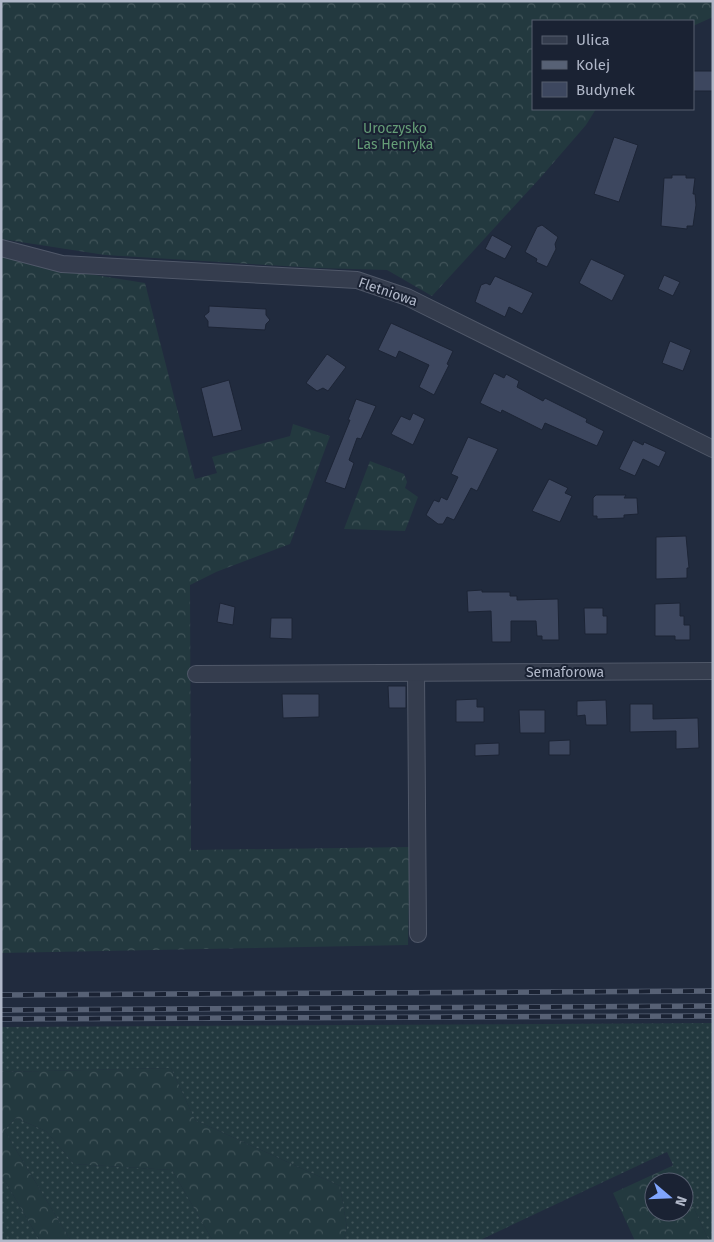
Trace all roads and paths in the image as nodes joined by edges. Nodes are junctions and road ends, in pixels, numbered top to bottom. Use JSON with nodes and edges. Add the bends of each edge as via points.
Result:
{"nodes":[{"id":1,"x":1,"y":248,"type":"edge"},
{"id":2,"x":713,"y":448,"type":"edge"},
{"id":3,"x":713,"y":671,"type":"edge"},
{"id":4,"x":416,"y":673,"type":"junction"},
{"id":5,"x":196,"y":674,"type":"dead end"},
{"id":6,"x":418,"y":934,"type":"dead end"}],
"edges":[{"from":1,"to":2,"type":"street","name":"Fletniowa","via":[[62,264],[357,280],[406,297]]},
{"from":3,"to":4,"type":"street","name":"Semaforowa"},
{"from":4,"to":5,"type":"street","name":"Semaforowa"},
{"from":4,"to":6,"type":"street"}]}
